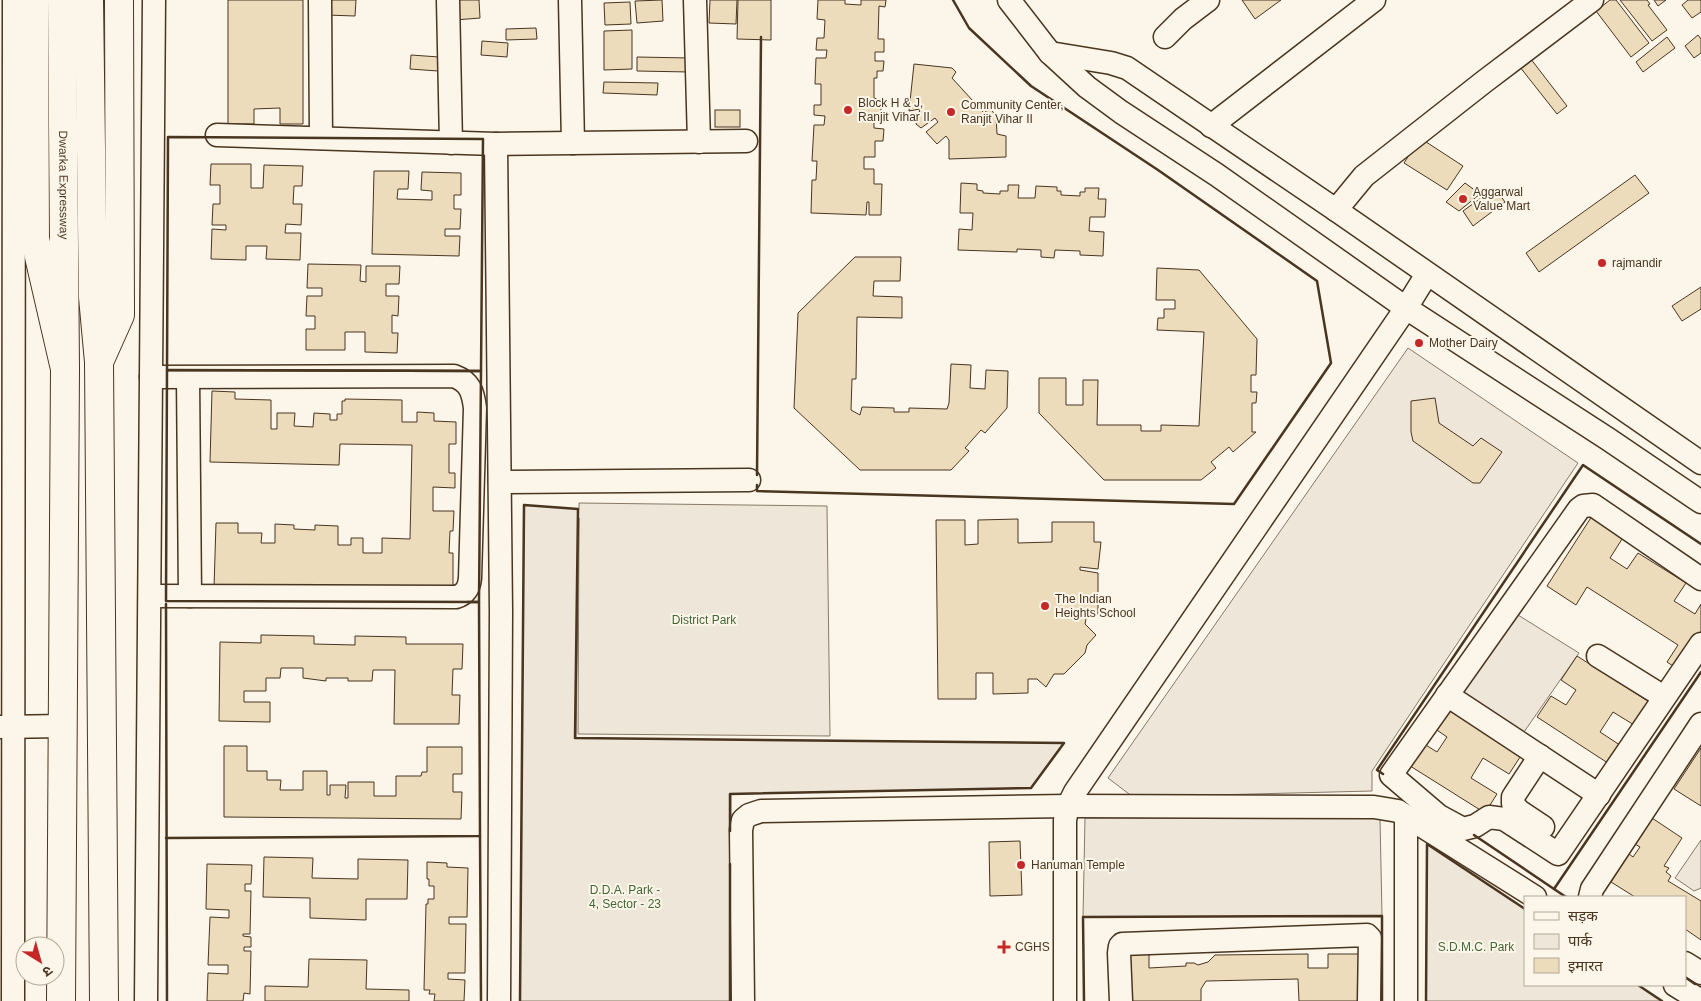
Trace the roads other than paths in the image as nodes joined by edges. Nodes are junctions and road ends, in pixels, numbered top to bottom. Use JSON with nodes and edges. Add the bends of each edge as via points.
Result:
{"nodes":[{"id":1,"x":14,"y":0,"type":"edge"},
{"id":2,"x":34,"y":0,"type":"edge"},
{"id":3,"x":62,"y":0,"type":"edge"},
{"id":4,"x":89,"y":0,"type":"edge"},
{"id":5,"x":119,"y":0,"type":"edge"},
{"id":6,"x":154,"y":0,"type":"edge"},
{"id":7,"x":320,"y":0,"type":"edge"},
{"id":8,"x":448,"y":0,"type":"edge"},
{"id":9,"x":570,"y":0,"type":"edge"},
{"id":10,"x":695,"y":0,"type":"edge"},
{"id":11,"x":1009,"y":0,"type":"edge"},
{"id":12,"x":1208,"y":0,"type":"edge"},
{"id":13,"x":1374,"y":0,"type":"edge"},
{"id":14,"x":1592,"y":0,"type":"edge"},
{"id":15,"x":1165,"y":37,"type":"dead end"},
{"id":16,"x":1050,"y":53,"type":"junction"},
{"id":17,"x":1211,"y":126,"type":"junction"},
{"id":18,"x":217,"y":135,"type":"dead end"},
{"id":19,"x":321,"y":138,"type":"junction"},
{"id":20,"x":746,"y":141,"type":"dead end"},
{"id":21,"x":451,"y":142,"type":"junction"},
{"id":22,"x":699,"y":142,"type":"junction"},
{"id":23,"x":573,"y":143,"type":"junction"},
{"id":24,"x":496,"y":144,"type":"junction"},
{"id":25,"x":1336,"y":210,"type":"junction"},
{"id":26,"x":7,"y":216,"type":"edge"},
{"id":27,"x":1427,"y":274,"type":"junction"},
{"id":28,"x":1406,"y":308,"type":"junction"},
{"id":29,"x":99,"y":362,"type":"junction"},
{"id":30,"x":65,"y":369,"type":"junction"},
{"id":31,"x":151,"y":378,"type":"junction"},
{"id":32,"x":188,"y":378,"type":"junction"},
{"id":33,"x":1701,"y":463,"type":"edge"},
{"id":34,"x":7,"y":467,"type":"edge"},
{"id":35,"x":750,"y":480,"type":"dead end"},
{"id":36,"x":500,"y":482,"type":"junction"},
{"id":37,"x":1701,"y":502,"type":"edge"},
{"id":38,"x":1701,"y":579,"type":"edge"},
{"id":39,"x":150,"y":596,"type":"junction"},
{"id":40,"x":190,"y":596,"type":"junction"},
{"id":41,"x":1701,"y":644,"type":"edge"},
{"id":42,"x":1598,"y":656,"type":"dead end"},
{"id":43,"x":1447,"y":695,"type":"junction"},
{"id":44,"x":1664,"y":698,"type":"junction"},
{"id":45,"x":1701,"y":724,"type":"edge"},
{"id":46,"x":62,"y":726,"type":"junction"},
{"id":47,"x":7,"y":727,"type":"edge"},
{"id":48,"x":1540,"y":756,"type":"junction"},
{"id":49,"x":1600,"y":795,"type":"junction"},
{"id":50,"x":1068,"y":806,"type":"junction"},
{"id":51,"x":1406,"y":816,"type":"junction"},
{"id":52,"x":1566,"y":842,"type":"junction"},
{"id":53,"x":1534,"y":896,"type":"edge"},
{"id":54,"x":1590,"y":896,"type":"edge"},
{"id":55,"x":1686,"y":964,"type":"edge"},
{"id":56,"x":1701,"y":973,"type":"edge"},
{"id":57,"x":1677,"y":986,"type":"edge"},
{"id":58,"x":13,"y":1001,"type":"edge"},
{"id":59,"x":61,"y":1001,"type":"edge"},
{"id":60,"x":104,"y":1001,"type":"edge"},
{"id":61,"x":146,"y":1001,"type":"edge"},
{"id":62,"x":499,"y":1001,"type":"edge"},
{"id":63,"x":742,"y":1001,"type":"edge"},
{"id":64,"x":1065,"y":1001,"type":"edge"},
{"id":65,"x":1121,"y":1001,"type":"edge"},
{"id":66,"x":1369,"y":1001,"type":"edge"},
{"id":67,"x":1406,"y":1001,"type":"edge"},
{"id":68,"x":1701,"y":1001,"type":"edge"}],
"edges":[{"from":1,"to":26,"type":"street"},
{"from":2,"to":30,"type":"main road","via":[[35,239]]},
{"from":3,"to":30,"type":"main road","name":"Dwarka Expressway"},
{"from":4,"to":29,"type":"main road","via":[[93,297]]},
{"from":5,"to":29,"type":"main road","via":[[120,315]]},
{"from":6,"to":31,"type":"street"},
{"from":7,"to":19,"type":"street"},
{"from":8,"to":21,"type":"street"},
{"from":9,"to":23,"type":"street"},
{"from":10,"to":22,"type":"street"},
{"from":11,"to":16,"type":"street"},
{"from":12,"to":15,"type":"street"},
{"from":13,"to":17,"type":"street"},
{"from":14,"to":25,"type":"street","via":[[1364,176]]},
{"from":16,"to":17,"type":"street","via":[[1127,68]]},
{"from":16,"to":28,"type":"street","via":[[1087,87]]},
{"from":17,"to":25,"type":"street"},
{"from":18,"to":19,"type":"street"},
{"from":19,"to":21,"type":"street"},
{"from":20,"to":22,"type":"street"},
{"from":21,"to":24,"type":"street"},
{"from":22,"to":23,"type":"street"},
{"from":23,"to":24,"type":"street"},
{"from":24,"to":36,"type":"street"},
{"from":25,"to":27,"type":"street"},
{"from":26,"to":34,"type":"street"},
{"from":27,"to":28,"type":"street"},
{"from":27,"to":33,"type":"street"},
{"from":28,"to":37,"type":"street"},
{"from":28,"to":50,"type":"street"},
{"from":29,"to":60,"type":"main road"},
{"from":30,"to":46,"type":"main road"},
{"from":31,"to":32,"type":"street"},
{"from":31,"to":39,"type":"street"},
{"from":32,"to":40,"type":"street"},
{"from":32,"to":40,"type":"street","via":[[454,376],[463,379],[471,388],[475,408],[470,578],[469,588],[462,595]]},
{"from":34,"to":47,"type":"street"},
{"from":35,"to":36,"type":"street"},
{"from":36,"to":62,"type":"street"},
{"from":38,"to":43,"type":"street","via":[[1593,505],[1583,506]]},
{"from":39,"to":40,"type":"street"},
{"from":39,"to":61,"type":"street"},
{"from":41,"to":44,"type":"street"},
{"from":42,"to":44,"type":"street"},
{"from":43,"to":48,"type":"street"},
{"from":43,"to":52,"type":"street","via":[[1391,775],[1439,816],[1463,830],[1489,817],[1504,819],[1558,854]]},
{"from":44,"to":49,"type":"street"},
{"from":45,"to":54,"type":"street"},
{"from":46,"to":47,"type":"street"},
{"from":46,"to":59,"type":"main road"},
{"from":47,"to":58,"type":"street"},
{"from":48,"to":49,"type":"street"},
{"from":48,"to":52,"type":"street","via":[[1513,797],[1513,804]]},
{"from":49,"to":52,"type":"street"},
{"from":50,"to":51,"type":"street","via":[[1374,807],[1391,809]]},
{"from":50,"to":63,"type":"street","via":[[761,811],[749,815],[743,820],[741,830]]},
{"from":50,"to":64,"type":"street","via":[[1065,820]]},
{"from":51,"to":53,"type":"street"},
{"from":51,"to":67,"type":"street"},
{"from":55,"to":56,"type":"street"},
{"from":57,"to":68,"type":"street"},
{"from":65,"to":66,"type":"street","via":[[1118,952],[1122,944],[1367,935],[1370,938]]}]}
